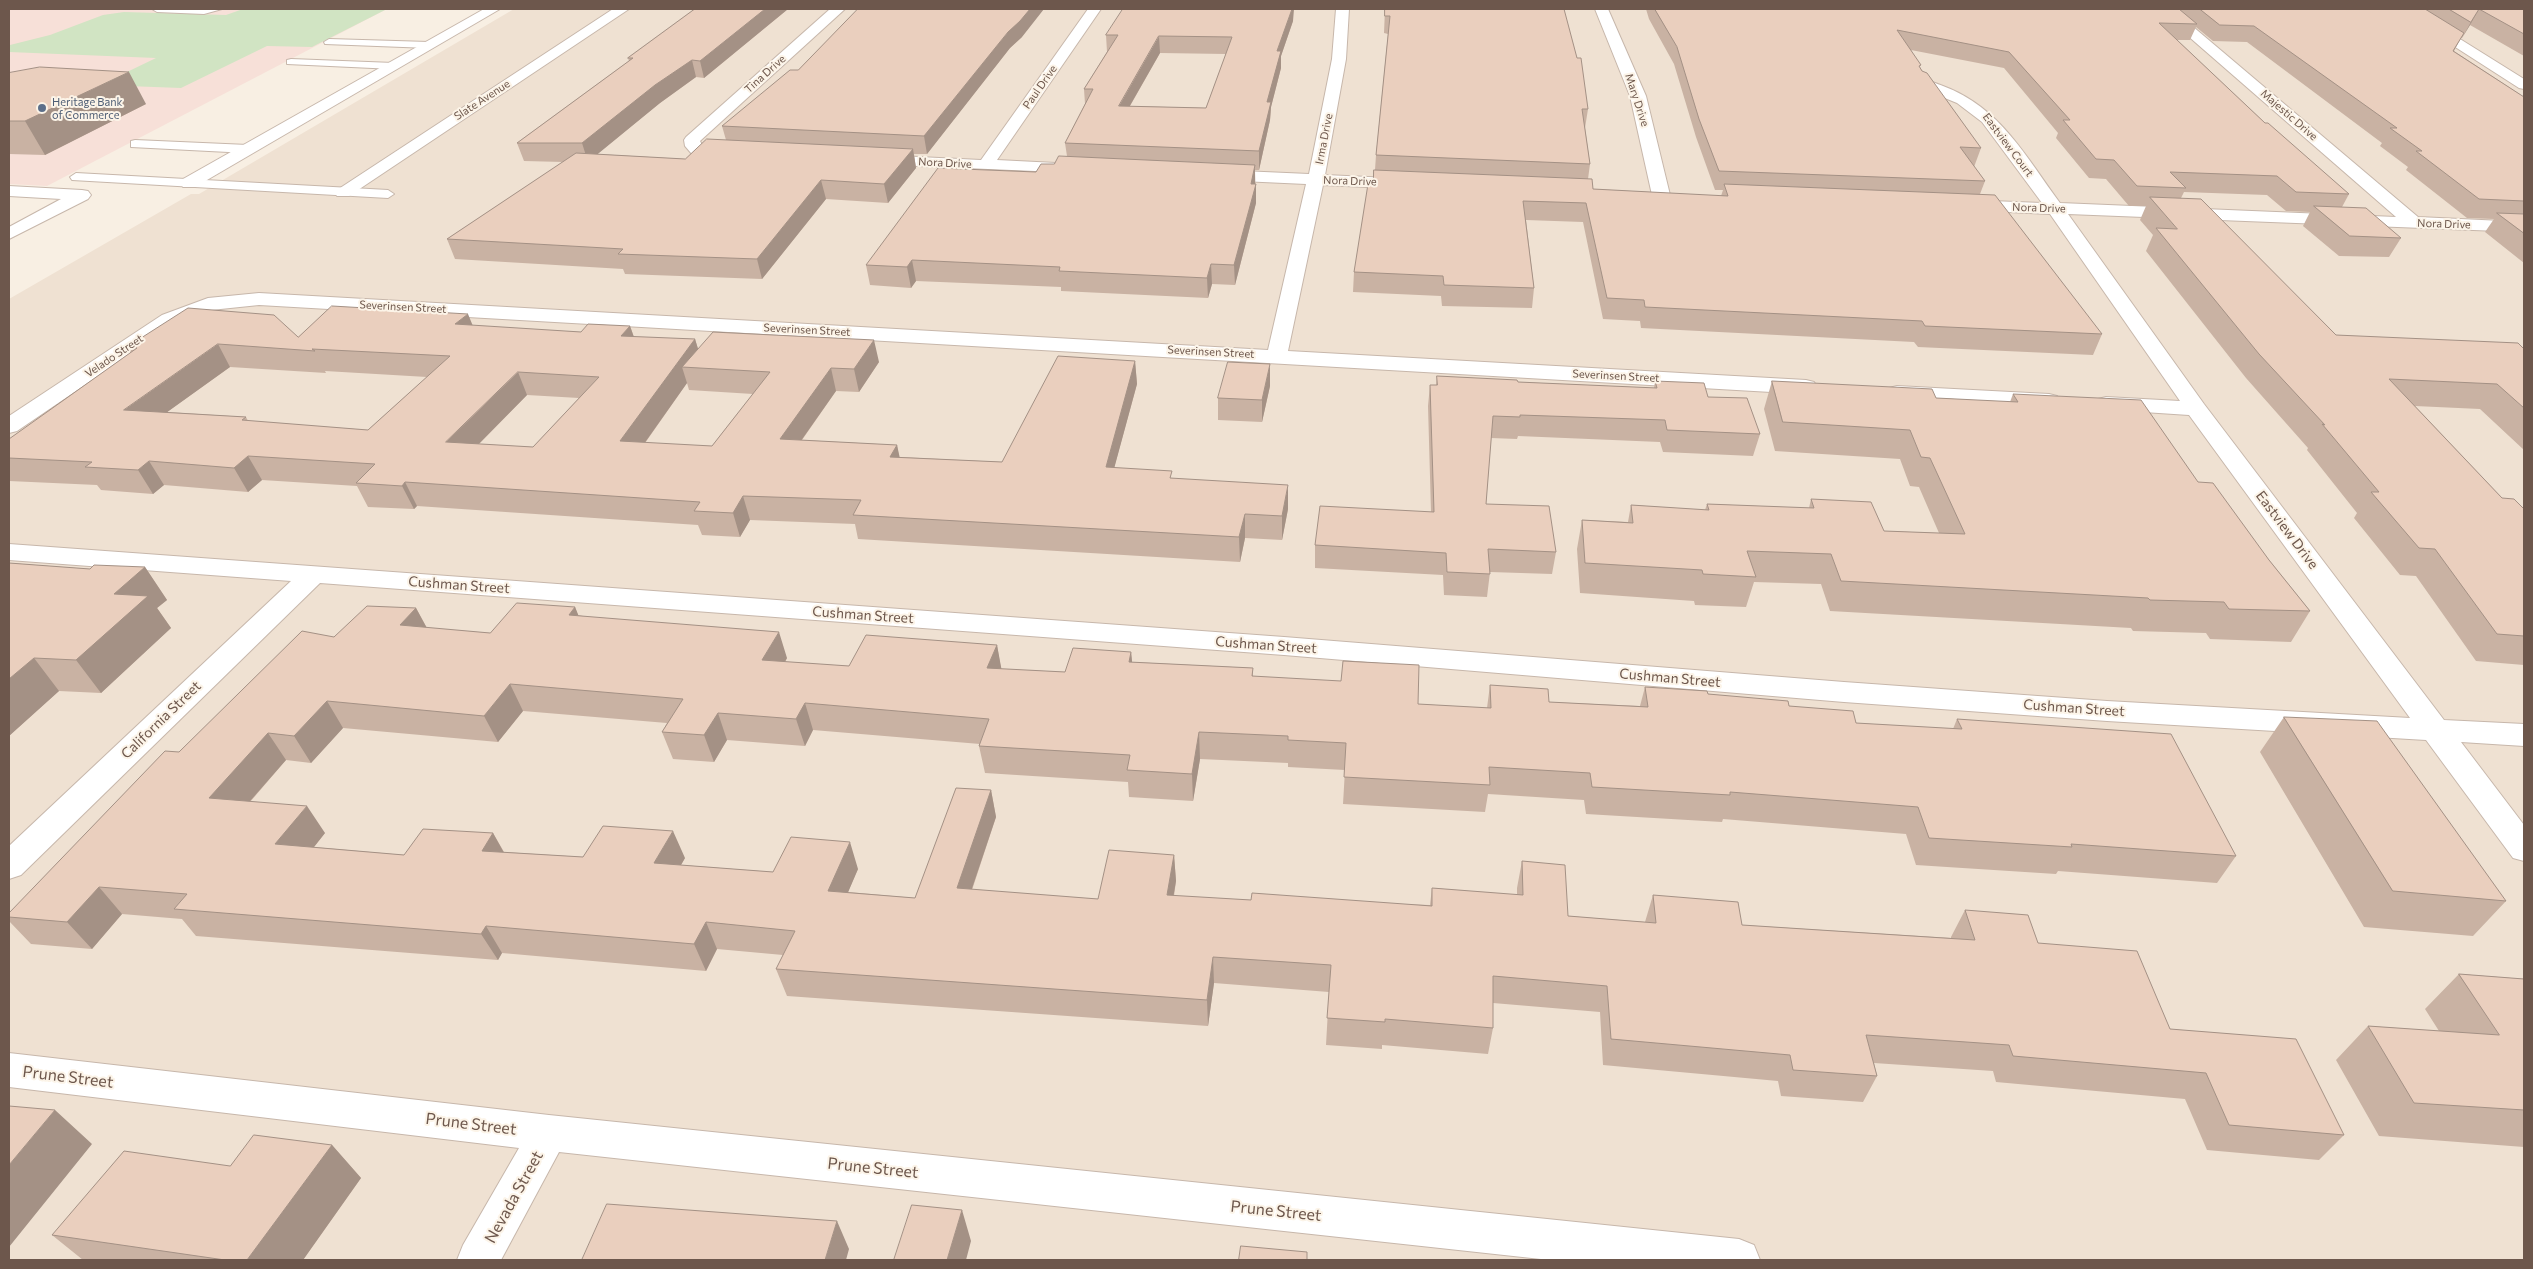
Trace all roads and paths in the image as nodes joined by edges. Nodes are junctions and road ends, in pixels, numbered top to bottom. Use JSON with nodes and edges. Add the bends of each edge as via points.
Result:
{"nodes":[{"id":1,"x":157,"y":9,"type":"edge"},
{"id":2,"x":217,"y":9,"type":"edge"},
{"id":3,"x":492,"y":9,"type":"edge"},
{"id":4,"x":622,"y":9,"type":"edge"},
{"id":5,"x":838,"y":9,"type":"edge"},
{"id":6,"x":1094,"y":9,"type":"edge"},
{"id":7,"x":1342,"y":9,"type":"edge"},
{"id":8,"x":1601,"y":9,"type":"edge"},
{"id":9,"x":2164,"y":9,"type":"edge"},
{"id":10,"x":2403,"y":9,"type":"edge"},
{"id":11,"x":329,"y":42,"type":"dead end"},
{"id":12,"x":429,"y":45,"type":"junction"},
{"id":13,"x":291,"y":62,"type":"dead end"},
{"id":14,"x":394,"y":66,"type":"junction"},
{"id":15,"x":1923,"y":84,"type":"edge"},
{"id":16,"x":2524,"y":85,"type":"edge"},
{"id":17,"x":135,"y":144,"type":"dead end"},
{"id":18,"x":248,"y":150,"type":"junction"},
{"id":19,"x":750,"y":154,"type":"edge"},
{"id":20,"x":858,"y":159,"type":"edge"},
{"id":21,"x":986,"y":165,"type":"junction"},
{"id":22,"x":1093,"y":170,"type":"edge"},
{"id":23,"x":1200,"y":174,"type":"edge"},
{"id":24,"x":76,"y":177,"type":"dead end"},
{"id":25,"x":1316,"y":180,"type":"junction"},
{"id":26,"x":189,"y":183,"type":"junction"},
{"id":27,"x":1425,"y":185,"type":"edge"},
{"id":28,"x":9,"y":191,"type":"edge"},
{"id":29,"x":343,"y":192,"type":"junction"},
{"id":30,"x":388,"y":194,"type":"dead end"},
{"id":31,"x":1642,"y":194,"type":"edge"},
{"id":32,"x":1661,"y":195,"type":"junction"},
{"id":33,"x":1681,"y":196,"type":"edge"},
{"id":34,"x":1946,"y":204,"type":"edge"},
{"id":35,"x":2054,"y":208,"type":"junction"},
{"id":36,"x":2414,"y":223,"type":"junction"},
{"id":37,"x":2524,"y":227,"type":"edge"},
{"id":38,"x":9,"y":234,"type":"edge"},
{"id":39,"x":227,"y":301,"type":"joint"},
{"id":40,"x":1277,"y":356,"type":"junction"},
{"id":41,"x":1822,"y":388,"type":"edge"},
{"id":42,"x":1881,"y":392,"type":"edge"},
{"id":43,"x":2196,"y":409,"type":"junction"},
{"id":44,"x":9,"y":426,"type":"edge"},
{"id":45,"x":9,"y":552,"type":"edge"},
{"id":46,"x":313,"y":575,"type":"junction"},
{"id":47,"x":2435,"y":728,"type":"junction"},
{"id":48,"x":2524,"y":735,"type":"edge"},
{"id":49,"x":2524,"y":849,"type":"edge"},
{"id":50,"x":9,"y":866,"type":"edge"},
{"id":51,"x":9,"y":1070,"type":"edge"},
{"id":52,"x":549,"y":1133,"type":"junction"},
{"id":53,"x":478,"y":1260,"type":"edge"},
{"id":54,"x":1739,"y":1260,"type":"edge"}],
"edges":[{"from":1,"to":2,"type":"lane"},
{"from":3,"to":12,"type":"street"},
{"from":4,"to":29,"type":"street","name":"Slate Avenue"},
{"from":5,"to":19,"type":"street","name":"Tina Drive","via":[[692,140],[696,150]]},
{"from":6,"to":21,"type":"street","name":"Paul Drive"},
{"from":7,"to":25,"type":"street","name":"Irma Drive","via":[[1339,59]]},
{"from":8,"to":32,"type":"street","name":"Mary Drive","via":[[1638,96]]},
{"from":9,"to":36,"type":"street","name":"Majestic Drive"},
{"from":10,"to":16,"type":"street"},
{"from":11,"to":12,"type":"lane"},
{"from":12,"to":14,"type":"street"},
{"from":13,"to":14,"type":"lane"},
{"from":14,"to":18,"type":"street"},
{"from":15,"to":35,"type":"street","name":"Eastview Court","via":[[1967,100],[1981,110]]},
{"from":17,"to":18,"type":"lane"},
{"from":18,"to":26,"type":"street"},
{"from":20,"to":21,"type":"street","name":"Nora Drive"},
{"from":21,"to":22,"type":"street","name":"Nora Drive"},
{"from":23,"to":25,"type":"street","name":"Nora Drive"},
{"from":24,"to":26,"type":"lane"},
{"from":25,"to":27,"type":"street","name":"Nora Drive"},
{"from":25,"to":40,"type":"street","name":"Irma Drive"},
{"from":26,"to":29,"type":"lane"},
{"from":28,"to":38,"type":"street","via":[[82,194]]},
{"from":29,"to":30,"type":"lane"},
{"from":31,"to":32,"type":"street"},
{"from":32,"to":33,"type":"street"},
{"from":34,"to":35,"type":"street","name":"Nora Drive"},
{"from":35,"to":36,"type":"street","name":"Nora Drive"},
{"from":35,"to":43,"type":"street","name":"Eastview Drive"},
{"from":36,"to":37,"type":"street","name":"Nora Drive"},
{"from":39,"to":40,"type":"street","name":"Severinsen Street","via":[[259,299]]},
{"from":39,"to":44,"type":"street","name":"Velado Street","via":[[194,308],[168,319]]},
{"from":40,"to":41,"type":"street","name":"Severinsen Street"},
{"from":42,"to":43,"type":"street"},
{"from":43,"to":47,"type":"street","name":"Eastview Drive"},
{"from":45,"to":46,"type":"street","name":"Cushman Street"},
{"from":46,"to":47,"type":"street","name":"Cushman Street","via":[[1284,646],[2117,712]]},
{"from":46,"to":50,"type":"street","name":"California Street"},
{"from":47,"to":48,"type":"street","name":"Cushman Street"},
{"from":47,"to":49,"type":"street","name":"Eastview Drive"},
{"from":51,"to":52,"type":"street","name":"Prune Street"},
{"from":52,"to":53,"type":"street","name":"Nevada Street"},
{"from":52,"to":54,"type":"street","name":"Prune Street"}]}
